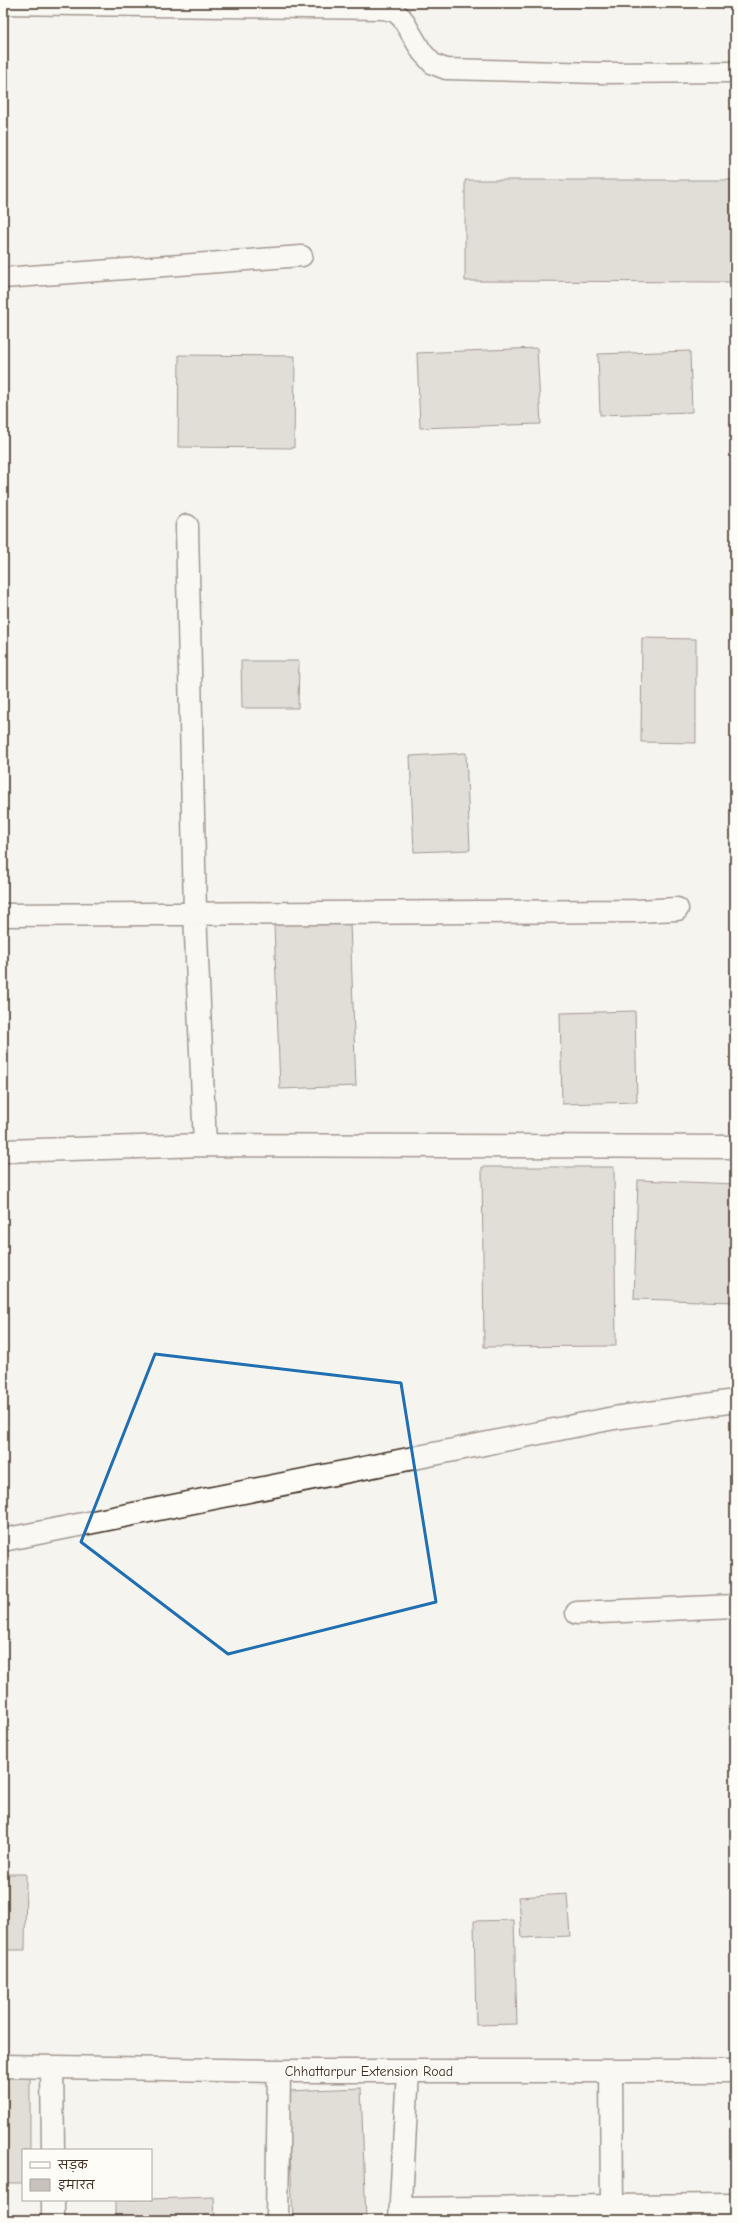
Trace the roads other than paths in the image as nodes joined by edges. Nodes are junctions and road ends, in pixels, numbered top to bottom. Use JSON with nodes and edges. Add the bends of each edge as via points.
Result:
{"nodes":[{"id":1,"x":3,"y":4,"type":"edge"},
{"id":2,"x":735,"y":72,"type":"edge"},
{"id":3,"x":302,"y":256,"type":"dead end"},
{"id":4,"x":3,"y":278,"type":"edge"},
{"id":5,"x":187,"y":526,"type":"dead end"},
{"id":6,"x":677,"y":909,"type":"dead end"},
{"id":7,"x":194,"y":912,"type":"junction"},
{"id":8,"x":3,"y":915,"type":"edge"},
{"id":9,"x":205,"y":1145,"type":"junction"},
{"id":10,"x":735,"y":1147,"type":"edge"},
{"id":11,"x":3,"y":1151,"type":"edge"},
{"id":12,"x":735,"y":1401,"type":"edge"},
{"id":13,"x":3,"y":1540,"type":"edge"},
{"id":14,"x":735,"y":1606,"type":"edge"},
{"id":15,"x":577,"y":1613,"type":"dead end"},
{"id":16,"x":3,"y":2066,"type":"edge"},
{"id":17,"x":52,"y":2068,"type":"junction"},
{"id":18,"x":408,"y":2070,"type":"junction"},
{"id":19,"x":279,"y":2071,"type":"junction"},
{"id":20,"x":611,"y":2071,"type":"junction"},
{"id":21,"x":735,"y":2071,"type":"edge"},
{"id":22,"x":53,"y":2149,"type":"edge"},
{"id":23,"x":53,"y":2201,"type":"edge"},
{"id":24,"x":735,"y":2205,"type":"edge"},
{"id":25,"x":612,"y":2206,"type":"junction"},
{"id":26,"x":400,"y":2215,"type":"edge"},
{"id":27,"x":53,"y":2220,"type":"edge"},
{"id":28,"x":277,"y":2220,"type":"edge"}],
"edges":[{"from":1,"to":2,"type":"lane","via":[[384,8],[402,18],[422,52],[433,64],[446,69],[599,73]]},
{"from":3,"to":4,"type":"lane"},
{"from":5,"to":7,"type":"street"},
{"from":6,"to":7,"type":"street","via":[[636,912]]},
{"from":7,"to":8,"type":"street"},
{"from":7,"to":9,"type":"street"},
{"from":9,"to":10,"type":"street"},
{"from":9,"to":11,"type":"street"},
{"from":12,"to":13,"type":"street","via":[[614,1418]]},
{"from":14,"to":15,"type":"street"},
{"from":16,"to":17,"type":"street","name":"Chhattarpur Extension Road"},
{"from":17,"to":19,"type":"street","name":"Chhattarpur Extension Road"},
{"from":17,"to":22,"type":"street"},
{"from":18,"to":19,"type":"street","name":"Chhattarpur Extension Road"},
{"from":18,"to":20,"type":"street","name":"Chhattarpur Extension Road"},
{"from":18,"to":26,"type":"street"},
{"from":19,"to":28,"type":"street"},
{"from":20,"to":21,"type":"street","name":"Chhattarpur Extension Road"},
{"from":20,"to":25,"type":"street"},
{"from":23,"to":27,"type":"street"},
{"from":24,"to":25,"type":"street"},
{"from":25,"to":26,"type":"street"}]}
